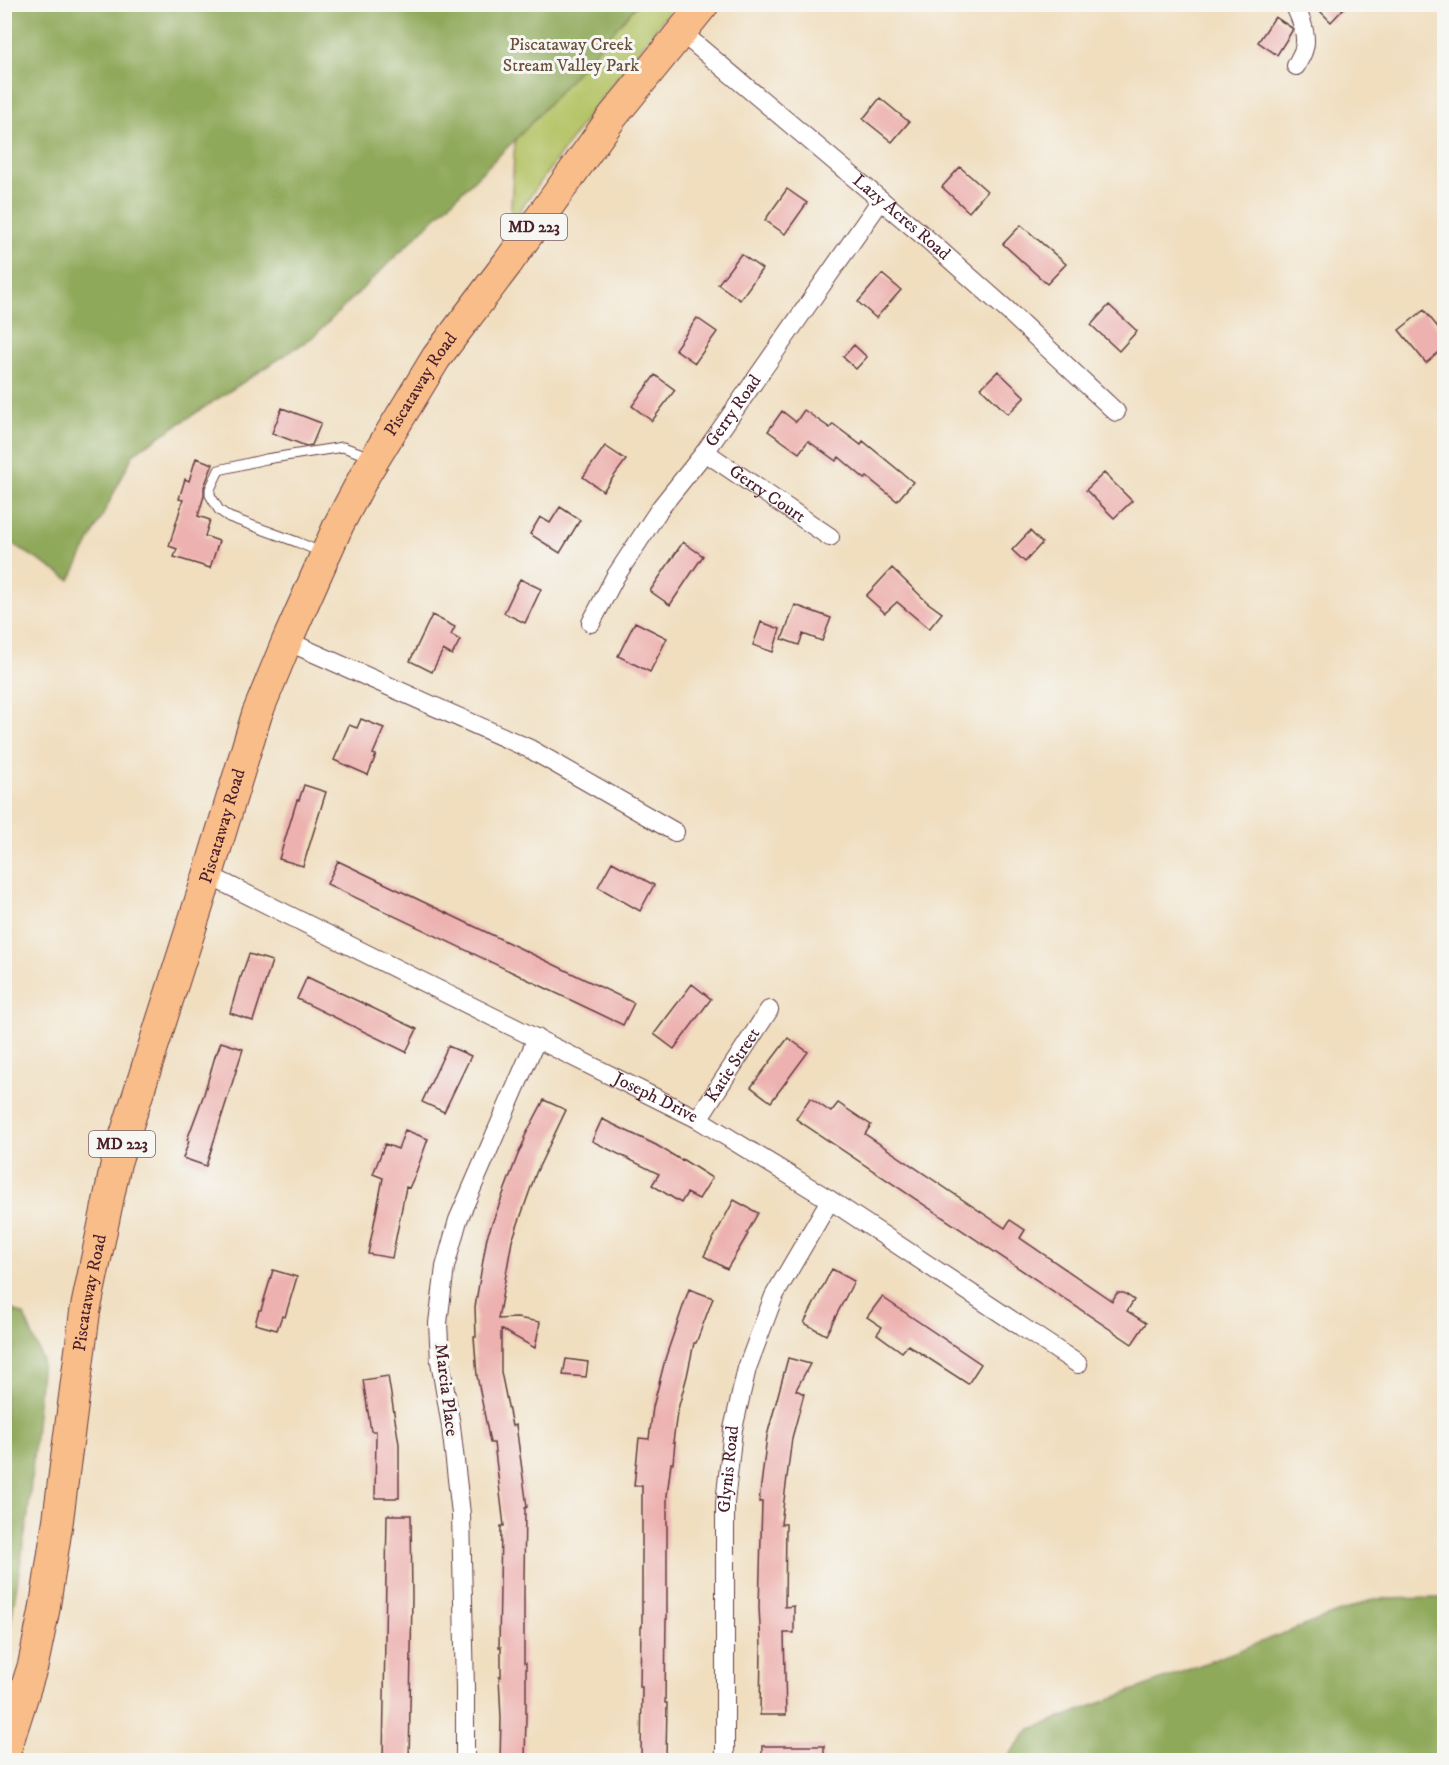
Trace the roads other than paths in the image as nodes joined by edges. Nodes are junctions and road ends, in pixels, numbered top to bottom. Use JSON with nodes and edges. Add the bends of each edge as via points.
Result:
{"nodes":[{"id":1,"x":704,"y":4,"type":"edge"},
{"id":2,"x":1294,"y":4,"type":"edge"},
{"id":3,"x":681,"y":32,"type":"junction"},
{"id":4,"x":1296,"y":66,"type":"dead end"},
{"id":5,"x":881,"y":200,"type":"junction"},
{"id":6,"x":1116,"y":412,"type":"dead end"},
{"id":7,"x":705,"y":452,"type":"junction"},
{"id":8,"x":375,"y":458,"type":"junction"},
{"id":9,"x":830,"y":537,"type":"dead end"},
{"id":10,"x":325,"y":554,"type":"junction"},
{"id":11,"x":591,"y":623,"type":"dead end"},
{"id":12,"x":287,"y":641,"type":"junction"},
{"id":13,"x":675,"y":832,"type":"dead end"},
{"id":14,"x":208,"y":875,"type":"junction"},
{"id":15,"x":769,"y":1010,"type":"dead end"},
{"id":16,"x":537,"y":1038,"type":"junction"},
{"id":17,"x":698,"y":1119,"type":"junction"},
{"id":18,"x":830,"y":1200,"type":"junction"},
{"id":19,"x":1078,"y":1364,"type":"dead end"},
{"id":20,"x":4,"y":1756,"type":"edge"},
{"id":21,"x":465,"y":1761,"type":"edge"},
{"id":22,"x":725,"y":1761,"type":"edge"}],
"edges":[{"from":1,"to":3,"type":"main road","name":"Piscataway Road","number":"MD 223"},
{"from":2,"to":4,"type":"street","via":[[1304,30],[1305,47]]},
{"from":3,"to":5,"type":"street","name":"Lazy Acres Road"},
{"from":3,"to":8,"type":"main road","name":"Piscataway Road","number":"MD 223","via":[[613,116],[436,358]]},
{"from":5,"to":6,"type":"street","name":"Lazy Acres Road"},
{"from":5,"to":7,"type":"street","name":"Gerry Road"},
{"from":7,"to":9,"type":"street","name":"Gerry Court"},
{"from":7,"to":11,"type":"street","name":"Gerry Road","via":[[661,507],[615,577]]},
{"from":8,"to":10,"type":"main road","name":"Piscataway Road","number":"MD 223"},
{"from":8,"to":10,"type":"lane","via":[[343,447],[219,470],[214,479],[210,495],[229,517]]},
{"from":10,"to":12,"type":"main road","name":"Piscataway Road","number":"MD 223"},
{"from":12,"to":13,"type":"street","via":[[530,749]]},
{"from":12,"to":14,"type":"main road","name":"Piscataway Road","number":"MD 223","via":[[257,714]]},
{"from":14,"to":16,"type":"street","name":"Joseph Drive"},
{"from":14,"to":20,"type":"main road","name":"Piscataway Road","number":"MD 223","via":[[116,1163],[85,1312],[44,1612],[33,1665]]},
{"from":15,"to":17,"type":"street","name":"Katie Street"},
{"from":16,"to":17,"type":"street","name":"Joseph Drive"},
{"from":16,"to":21,"type":"street","name":"Marcia Place","via":[[458,1220],[445,1268],[438,1323],[461,1514]]},
{"from":17,"to":18,"type":"street","name":"Joseph Drive"},
{"from":18,"to":19,"type":"street","name":"Joseph Drive"},
{"from":18,"to":22,"type":"street","name":"Glynis Road","via":[[774,1296],[747,1368],[733,1430],[725,1503]]}]}
